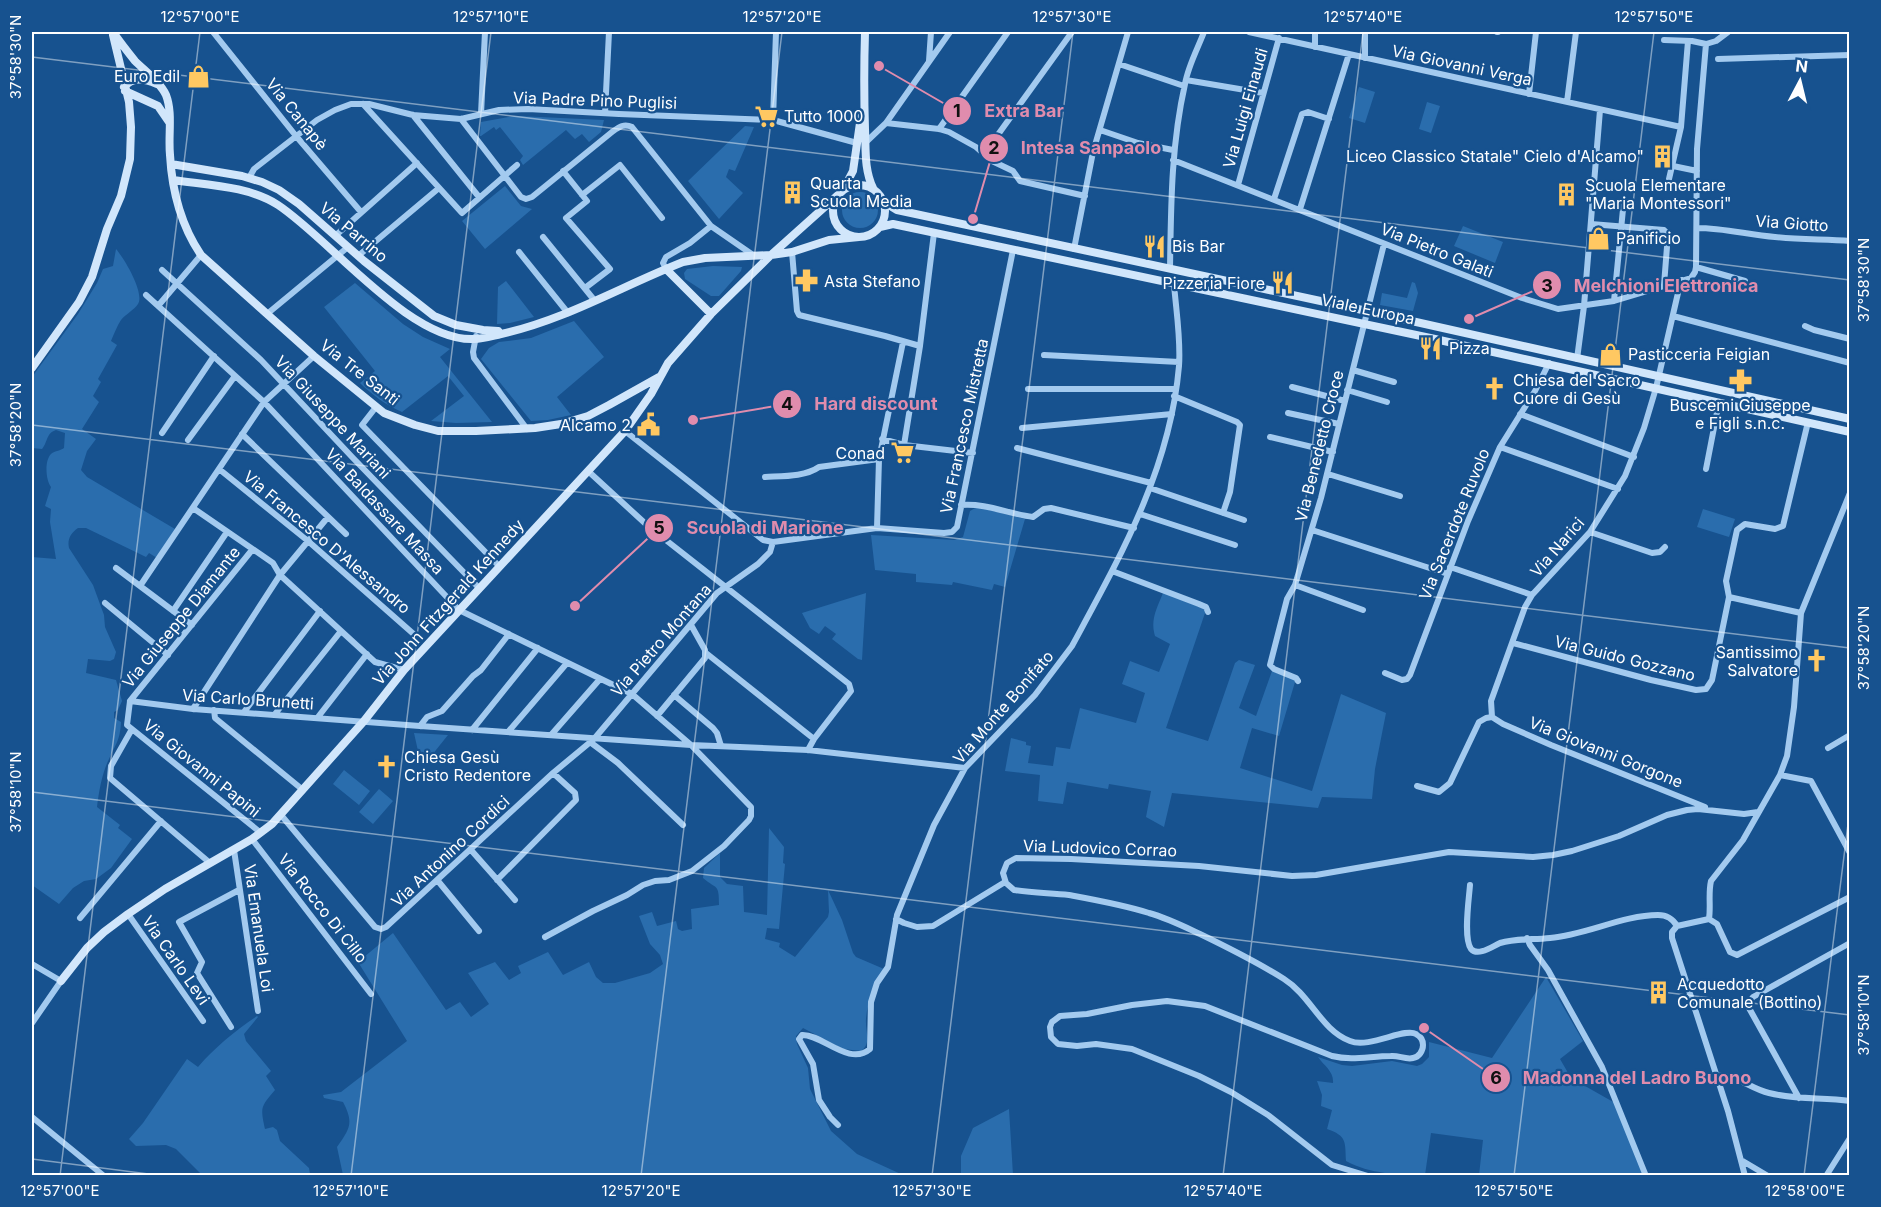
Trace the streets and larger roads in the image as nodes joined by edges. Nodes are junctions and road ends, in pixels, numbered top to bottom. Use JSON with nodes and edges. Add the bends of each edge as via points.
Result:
{"nodes":[{"id":1,"x":112,"y":32,"type":"edge"},
{"id":2,"x":213,"y":32,"type":"edge"},
{"id":3,"x":485,"y":32,"type":"edge"},
{"id":4,"x":609,"y":32,"type":"edge"},
{"id":5,"x":776,"y":32,"type":"edge"},
{"id":6,"x":865,"y":32,"type":"edge"},
{"id":7,"x":931,"y":32,"type":"edge"},
{"id":8,"x":950,"y":32,"type":"edge"},
{"id":9,"x":1008,"y":32,"type":"edge"},
{"id":10,"x":1072,"y":32,"type":"edge"},
{"id":11,"x":1128,"y":32,"type":"edge"},
{"id":12,"x":1204,"y":32,"type":"edge"},
{"id":13,"x":1249,"y":32,"type":"edge"},
{"id":14,"x":1315,"y":32,"type":"edge"},
{"id":15,"x":1365,"y":32,"type":"edge"},
{"id":16,"x":1536,"y":32,"type":"edge"},
{"id":17,"x":1576,"y":32,"type":"edge"},
{"id":18,"x":1728,"y":32,"type":"edge"},
{"id":19,"x":1279,"y":38,"type":"junction"},
{"id":20,"x":1665,"y":40,"type":"dead end"},
{"id":21,"x":1688,"y":41,"type":"junction"},
{"id":22,"x":1706,"y":44,"type":"junction"},
{"id":23,"x":1315,"y":47,"type":"junction"},
{"id":24,"x":1349,"y":54,"type":"junction"},
{"id":25,"x":1850,"y":55,"type":"edge"},
{"id":26,"x":1365,"y":58,"type":"junction"},
{"id":27,"x":1718,"y":59,"type":"dead end"},
{"id":28,"x":929,"y":61,"type":"junction"},
{"id":29,"x":1119,"y":64,"type":"junction"},
{"id":30,"x":1185,"y":83,"type":"junction"},
{"id":31,"x":158,"y":84,"type":"junction"},
{"id":32,"x":125,"y":89,"type":"junction"},
{"id":33,"x":1263,"y":93,"type":"junction"},
{"id":34,"x":1529,"y":94,"type":"junction"},
{"id":35,"x":1566,"y":102,"type":"junction"},
{"id":36,"x":149,"y":103,"type":"junction"},
{"id":37,"x":363,"y":104,"type":"junction"},
{"id":38,"x":1600,"y":110,"type":"junction"},
{"id":39,"x":605,"y":113,"type":"junction"},
{"id":40,"x":481,"y":114,"type":"junction"},
{"id":41,"x":413,"y":115,"type":"junction"},
{"id":42,"x":130,"y":116,"type":"junction"},
{"id":43,"x":461,"y":119,"type":"junction"},
{"id":44,"x":1329,"y":119,"type":"junction"},
{"id":45,"x":773,"y":120,"type":"junction"},
{"id":46,"x":169,"y":122,"type":"junction"},
{"id":47,"x":886,"y":123,"type":"junction"},
{"id":48,"x":1681,"y":128,"type":"junction"},
{"id":49,"x":939,"y":129,"type":"junction"},
{"id":50,"x":1100,"y":130,"type":"junction"},
{"id":51,"x":296,"y":135,"type":"junction"},
{"id":52,"x":861,"y":143,"type":"junction"},
{"id":53,"x":1173,"y":150,"type":"junction"},
{"id":54,"x":984,"y":154,"type":"junction"},
{"id":55,"x":1173,"y":160,"type":"junction"},
{"id":56,"x":417,"y":163,"type":"junction"},
{"id":57,"x":171,"y":164,"type":"junction"},
{"id":58,"x":517,"y":165,"type":"dead end"},
{"id":59,"x":1672,"y":166,"type":"junction"},
{"id":60,"x":563,"y":171,"type":"junction"},
{"id":61,"x":1697,"y":171,"type":"junction"},
{"id":62,"x":505,"y":176,"type":"junction"},
{"id":63,"x":249,"y":178,"type":"junction"},
{"id":64,"x":1669,"y":179,"type":"dead end"},
{"id":65,"x":172,"y":180,"type":"junction"},
{"id":66,"x":1238,"y":185,"type":"junction"},
{"id":67,"x":439,"y":188,"type":"junction"},
{"id":68,"x":873,"y":188,"type":"junction"},
{"id":69,"x":840,"y":193,"type":"junction"},
{"id":70,"x":582,"y":195,"type":"junction"},
{"id":71,"x":1085,"y":196,"type":"junction"},
{"id":72,"x":479,"y":197,"type":"junction"},
{"id":73,"x":1274,"y":199,"type":"junction"},
{"id":74,"x":1624,"y":199,"type":"dead end"},
{"id":75,"x":884,"y":202,"type":"junction"},
{"id":76,"x":1300,"y":209,"type":"junction"},
{"id":77,"x":361,"y":212,"type":"junction"},
{"id":78,"x":662,"y":218,"type":"dead end"},
{"id":79,"x":1591,"y":224,"type":"junction"},
{"id":80,"x":711,"y":226,"type":"junction"},
{"id":81,"x":880,"y":227,"type":"junction"},
{"id":82,"x":1622,"y":227,"type":"junction"},
{"id":83,"x":1697,"y":228,"type":"junction"},
{"id":84,"x":934,"y":233,"type":"junction"},
{"id":85,"x":335,"y":236,"type":"junction"},
{"id":86,"x":543,"y":237,"type":"dead end"},
{"id":87,"x":860,"y":237,"type":"junction"},
{"id":88,"x":1850,"y":241,"type":"edge"},
{"id":89,"x":1384,"y":244,"type":"junction"},
{"id":90,"x":348,"y":247,"type":"junction"},
{"id":91,"x":1014,"y":249,"type":"junction"},
{"id":92,"x":1074,"y":249,"type":"junction"},
{"id":93,"x":519,"y":252,"type":"dead end"},
{"id":94,"x":792,"y":252,"type":"junction"},
{"id":95,"x":201,"y":255,"type":"junction"},
{"id":96,"x":338,"y":255,"type":"junction"},
{"id":97,"x":754,"y":255,"type":"junction"},
{"id":98,"x":771,"y":255,"type":"junction"},
{"id":99,"x":358,"y":256,"type":"junction"},
{"id":100,"x":666,"y":269,"type":"junction"},
{"id":101,"x":1170,"y":269,"type":"junction"},
{"id":102,"x":1696,"y":269,"type":"junction"},
{"id":103,"x":162,"y":270,"type":"dead end"},
{"id":104,"x":1681,"y":280,"type":"junction"},
{"id":105,"x":1745,"y":281,"type":"dead end"},
{"id":106,"x":177,"y":283,"type":"junction"},
{"id":107,"x":1174,"y":284,"type":"junction"},
{"id":108,"x":1664,"y":285,"type":"junction"},
{"id":109,"x":585,"y":288,"type":"junction"},
{"id":110,"x":146,"y":295,"type":"dead end"},
{"id":111,"x":595,"y":301,"type":"junction"},
{"id":112,"x":1614,"y":301,"type":"junction"},
{"id":113,"x":158,"y":306,"type":"junction"},
{"id":114,"x":1584,"y":306,"type":"junction"},
{"id":115,"x":1367,"y":311,"type":"junction"},
{"id":116,"x":568,"y":313,"type":"junction"},
{"id":117,"x":267,"y":314,"type":"junction"},
{"id":118,"x":711,"y":314,"type":"junction"},
{"id":119,"x":1673,"y":316,"type":"junction"},
{"id":120,"x":1364,"y":323,"type":"junction"},
{"id":121,"x":1805,"y":326,"type":"dead end"},
{"id":122,"x":477,"y":329,"type":"junction"},
{"id":123,"x":513,"y":331,"type":"junction"},
{"id":124,"x":476,"y":339,"type":"junction"},
{"id":125,"x":1850,"y":339,"type":"edge"},
{"id":126,"x":903,"y":342,"type":"junction"},
{"id":127,"x":920,"y":346,"type":"junction"},
{"id":128,"x":1044,"y":355,"type":"dead end"},
{"id":129,"x":214,"y":356,"type":"junction"},
{"id":130,"x":314,"y":356,"type":"junction"},
{"id":131,"x":1577,"y":359,"type":"junction"},
{"id":132,"x":1179,"y":362,"type":"junction"},
{"id":133,"x":1549,"y":363,"type":"junction"},
{"id":134,"x":1850,"y":363,"type":"edge"},
{"id":135,"x":32,"y":368,"type":"edge"},
{"id":136,"x":1353,"y":370,"type":"junction"},
{"id":137,"x":662,"y":375,"type":"junction"},
{"id":138,"x":235,"y":376,"type":"junction"},
{"id":139,"x":1659,"y":376,"type":"junction"},
{"id":140,"x":1394,"y":382,"type":"dead end"},
{"id":141,"x":283,"y":384,"type":"junction"},
{"id":142,"x":1292,"y":387,"type":"dead end"},
{"id":143,"x":1656,"y":388,"type":"junction"},
{"id":144,"x":1028,"y":389,"type":"dead end"},
{"id":145,"x":1347,"y":390,"type":"junction"},
{"id":146,"x":1175,"y":393,"type":"junction"},
{"id":147,"x":1344,"y":401,"type":"junction"},
{"id":148,"x":264,"y":402,"type":"junction"},
{"id":149,"x":1387,"y":402,"type":"dead end"},
{"id":150,"x":1719,"y":402,"type":"junction"},
{"id":151,"x":376,"y":407,"type":"junction"},
{"id":152,"x":1288,"y":413,"type":"dead end"},
{"id":153,"x":1172,"y":414,"type":"junction"},
{"id":154,"x":1520,"y":414,"type":"junction"},
{"id":155,"x":1850,"y":418,"type":"edge"},
{"id":156,"x":1808,"y":422,"type":"junction"},
{"id":157,"x":1339,"y":424,"type":"junction"},
{"id":158,"x":1022,"y":428,"type":"dead end"},
{"id":159,"x":527,"y":429,"type":"junction"},
{"id":160,"x":625,"y":431,"type":"junction"},
{"id":161,"x":1850,"y":432,"type":"edge"},
{"id":162,"x":162,"y":433,"type":"dead end"},
{"id":163,"x":242,"y":434,"type":"junction"},
{"id":164,"x":1270,"y":437,"type":"dead end"},
{"id":165,"x":882,"y":439,"type":"junction"},
{"id":166,"x":188,"y":440,"type":"dead end"},
{"id":167,"x":904,"y":444,"type":"junction"},
{"id":168,"x":1500,"y":447,"type":"junction"},
{"id":169,"x":1017,"y":448,"type":"dead end"},
{"id":170,"x":1333,"y":452,"type":"junction"},
{"id":171,"x":972,"y":453,"type":"junction"},
{"id":172,"x":1634,"y":457,"type":"junction"},
{"id":173,"x":879,"y":459,"type":"junction"},
{"id":174,"x":219,"y":469,"type":"junction"},
{"id":175,"x":1706,"y":469,"type":"dead end"},
{"id":176,"x":588,"y":471,"type":"junction"},
{"id":177,"x":1328,"y":474,"type":"junction"},
{"id":178,"x":765,"y":477,"type":"dead end"},
{"id":179,"x":1151,"y":486,"type":"junction"},
{"id":180,"x":1618,"y":489,"type":"junction"},
{"id":181,"x":1850,"y":493,"type":"edge"},
{"id":182,"x":1400,"y":496,"type":"dead end"},
{"id":183,"x":961,"y":505,"type":"junction"},
{"id":184,"x":193,"y":508,"type":"junction"},
{"id":185,"x":1140,"y":513,"type":"junction"},
{"id":186,"x":1223,"y":513,"type":"junction"},
{"id":187,"x":328,"y":517,"type":"junction"},
{"id":188,"x":1244,"y":519,"type":"dead end"},
{"id":189,"x":877,"y":528,"type":"junction"},
{"id":190,"x":1134,"y":528,"type":"junction"},
{"id":191,"x":1312,"y":530,"type":"junction"},
{"id":192,"x":227,"y":532,"type":"junction"},
{"id":193,"x":1590,"y":532,"type":"junction"},
{"id":194,"x":346,"y":534,"type":"dead end"},
{"id":195,"x":308,"y":541,"type":"junction"},
{"id":196,"x":773,"y":542,"type":"junction"},
{"id":197,"x":1235,"y":545,"type":"dead end"},
{"id":198,"x":1665,"y":547,"type":"dead end"},
{"id":199,"x":252,"y":550,"type":"junction"},
{"id":200,"x":499,"y":566,"type":"junction"},
{"id":201,"x":116,"y":568,"type":"dead end"},
{"id":202,"x":1449,"y":571,"type":"junction"},
{"id":203,"x":1112,"y":572,"type":"junction"},
{"id":204,"x":280,"y":575,"type":"junction"},
{"id":205,"x":1295,"y":585,"type":"junction"},
{"id":206,"x":140,"y":586,"type":"junction"},
{"id":207,"x":726,"y":587,"type":"junction"},
{"id":208,"x":479,"y":588,"type":"junction"},
{"id":209,"x":1532,"y":595,"type":"junction"},
{"id":210,"x":1729,"y":597,"type":"junction"},
{"id":211,"x":105,"y":603,"type":"dead end"},
{"id":212,"x":459,"y":610,"type":"junction"},
{"id":213,"x":1363,"y":610,"type":"dead end"},
{"id":214,"x":174,"y":611,"type":"junction"},
{"id":215,"x":320,"y":611,"type":"junction"},
{"id":216,"x":1208,"y":612,"type":"dead end"},
{"id":217,"x":1801,"y":613,"type":"junction"},
{"id":218,"x":192,"y":625,"type":"junction"},
{"id":219,"x":691,"y":625,"type":"junction"},
{"id":220,"x":341,"y":631,"type":"junction"},
{"id":221,"x":509,"y":634,"type":"junction"},
{"id":222,"x":417,"y":637,"type":"dead end"},
{"id":223,"x":1513,"y":643,"type":"junction"},
{"id":224,"x":537,"y":648,"type":"junction"},
{"id":225,"x":706,"y":653,"type":"junction"},
{"id":226,"x":168,"y":654,"type":"junction"},
{"id":227,"x":367,"y":654,"type":"junction"},
{"id":228,"x":567,"y":663,"type":"junction"},
{"id":229,"x":404,"y":670,"type":"junction"},
{"id":230,"x":1385,"y":674,"type":"dead end"},
{"id":231,"x":600,"y":679,"type":"junction"},
{"id":232,"x":1298,"y":681,"type":"dead end"},
{"id":233,"x":632,"y":694,"type":"junction"},
{"id":234,"x":674,"y":695,"type":"junction"},
{"id":235,"x":130,"y":702,"type":"junction"},
{"id":236,"x":193,"y":709,"type":"junction"},
{"id":237,"x":214,"y":710,"type":"junction"},
{"id":238,"x":244,"y":712,"type":"junction"},
{"id":239,"x":275,"y":714,"type":"junction"},
{"id":240,"x":657,"y":716,"type":"junction"},
{"id":241,"x":318,"y":717,"type":"junction"},
{"id":242,"x":1492,"y":717,"type":"junction"},
{"id":243,"x":364,"y":721,"type":"junction"},
{"id":244,"x":420,"y":726,"type":"junction"},
{"id":245,"x":129,"y":727,"type":"junction"},
{"id":246,"x":472,"y":730,"type":"junction"},
{"id":247,"x":508,"y":732,"type":"junction"},
{"id":248,"x":551,"y":735,"type":"junction"},
{"id":249,"x":1850,"y":735,"type":"edge"},
{"id":250,"x":814,"y":739,"type":"junction"},
{"id":251,"x":592,"y":740,"type":"junction"},
{"id":252,"x":691,"y":745,"type":"junction"},
{"id":253,"x":721,"y":746,"type":"junction"},
{"id":254,"x":1828,"y":748,"type":"dead end"},
{"id":255,"x":808,"y":750,"type":"junction"},
{"id":256,"x":965,"y":768,"type":"junction"},
{"id":257,"x":553,"y":773,"type":"junction"},
{"id":258,"x":1780,"y":775,"type":"junction"},
{"id":259,"x":1417,"y":786,"type":"dead end"},
{"id":260,"x":303,"y":790,"type":"junction"},
{"id":261,"x":1711,"y":810,"type":"junction"},
{"id":262,"x":1758,"y":812,"type":"junction"},
{"id":263,"x":281,"y":815,"type":"junction"},
{"id":264,"x":161,"y":821,"type":"junction"},
{"id":265,"x":683,"y":825,"type":"dead end"},
{"id":266,"x":261,"y":833,"type":"junction"},
{"id":267,"x":252,"y":839,"type":"junction"},
{"id":268,"x":234,"y":850,"type":"junction"},
{"id":269,"x":471,"y":850,"type":"junction"},
{"id":270,"x":1850,"y":853,"type":"edge"},
{"id":271,"x":210,"y":864,"type":"junction"},
{"id":272,"x":497,"y":879,"type":"junction"},
{"id":273,"x":438,"y":882,"type":"junction"},
{"id":274,"x":1005,"y":882,"type":"junction"},
{"id":275,"x":1470,"y":885,"type":"dead end"},
{"id":276,"x":239,"y":890,"type":"junction"},
{"id":277,"x":1850,"y":897,"type":"edge"},
{"id":278,"x":515,"y":900,"type":"dead end"},
{"id":279,"x":128,"y":914,"type":"junction"},
{"id":280,"x":80,"y":918,"type":"dead end"},
{"id":281,"x":896,"y":919,"type":"junction"},
{"id":282,"x":1709,"y":919,"type":"junction"},
{"id":283,"x":1677,"y":926,"type":"junction"},
{"id":284,"x":479,"y":931,"type":"dead end"},
{"id":285,"x":545,"y":937,"type":"dead end"},
{"id":286,"x":1527,"y":938,"type":"junction"},
{"id":287,"x":1850,"y":943,"type":"edge"},
{"id":288,"x":32,"y":964,"type":"edge"},
{"id":289,"x":61,"y":981,"type":"junction"},
{"id":290,"x":371,"y":994,"type":"dead end"},
{"id":291,"x":258,"y":1011,"type":"dead end"},
{"id":292,"x":202,"y":1021,"type":"dead end"},
{"id":293,"x":32,"y":1023,"type":"edge"},
{"id":294,"x":231,"y":1027,"type":"dead end"},
{"id":295,"x":1716,"y":1075,"type":"junction"},
{"id":296,"x":1799,"y":1098,"type":"junction"},
{"id":297,"x":1850,"y":1101,"type":"edge"},
{"id":298,"x":32,"y":1117,"type":"edge"},
{"id":299,"x":838,"y":1125,"type":"dead end"},
{"id":300,"x":1850,"y":1138,"type":"edge"},
{"id":301,"x":1741,"y":1160,"type":"junction"},
{"id":302,"x":104,"y":1176,"type":"edge"},
{"id":303,"x":1368,"y":1176,"type":"edge"},
{"id":304,"x":1646,"y":1176,"type":"edge"},
{"id":305,"x":1745,"y":1176,"type":"edge"},
{"id":306,"x":1768,"y":1176,"type":"edge"},
{"id":307,"x":1826,"y":1176,"type":"edge"}],
"edges":[{"from":1,"to":31,"type":"street","name":"Via Tre Santi"},
{"from":1,"to":32,"type":"street"},
{"from":2,"to":51,"type":"street","name":"Via Canapè"},
{"from":3,"to":40,"type":"street"},
{"from":4,"to":39,"type":"street"},
{"from":5,"to":45,"type":"street"},
{"from":6,"to":52,"type":"street"},
{"from":7,"to":28,"type":"street"},
{"from":8,"to":28,"type":"street"},
{"from":9,"to":49,"type":"street"},
{"from":10,"to":54,"type":"street"},
{"from":11,"to":29,"type":"street"},
{"from":12,"to":30,"type":"street"},
{"from":13,"to":19,"type":"street","name":"Via Giovanni Verga"},
{"from":14,"to":23,"type":"street"},
{"from":15,"to":26,"type":"street"},
{"from":16,"to":34,"type":"street"},
{"from":17,"to":35,"type":"street"},
{"from":18,"to":22,"type":"street"},
{"from":19,"to":23,"type":"street","name":"Via Giovanni Verga"},
{"from":19,"to":33,"type":"street","name":"Via Luigi Einaudi"},
{"from":20,"to":21,"type":"street"},
{"from":21,"to":22,"type":"street"},
{"from":21,"to":48,"type":"street"},
{"from":22,"to":61,"type":"street"},
{"from":23,"to":24,"type":"street","name":"Via Giovanni Verga"},
{"from":24,"to":26,"type":"street","name":"Via Giovanni Verga"},
{"from":24,"to":44,"type":"street"},
{"from":25,"to":27,"type":"street"},
{"from":26,"to":34,"type":"street","name":"Via Giovanni Verga"},
{"from":28,"to":47,"type":"street"},
{"from":29,"to":30,"type":"street"},
{"from":29,"to":50,"type":"street"},
{"from":30,"to":33,"type":"street"},
{"from":30,"to":53,"type":"street"},
{"from":31,"to":32,"type":"street","via":[[132,80]]},
{"from":31,"to":46,"type":"street","name":"Via Tre Santi","via":[[170,107]]},
{"from":32,"to":36,"type":"street"},
{"from":32,"to":42,"type":"street"},
{"from":33,"to":66,"type":"street","name":"Via Luigi Einaudi"},
{"from":34,"to":35,"type":"street","name":"Via Giovanni Verga"},
{"from":35,"to":38,"type":"street","name":"Via Giovanni Verga"},
{"from":36,"to":42,"type":"street","via":[[134,109]]},
{"from":36,"to":46,"type":"street","via":[[158,106]]},
{"from":37,"to":41,"type":"street","name":"Via Padre Pino Puglisi"},
{"from":37,"to":51,"type":"street","name":"Via Padre Pino Puglisi","via":[[335,110]]},
{"from":37,"to":56,"type":"street"},
{"from":38,"to":48,"type":"street","name":"Via Giovanni Verga"},
{"from":38,"to":79,"type":"street"},
{"from":39,"to":40,"type":"street","name":"Via Padre Pino Puglisi","via":[[528,109]]},
{"from":39,"to":45,"type":"street","name":"Via Padre Pino Puglisi"},
{"from":40,"to":43,"type":"street","name":"Via Padre Pino Puglisi"},
{"from":41,"to":43,"type":"street","name":"Via Padre Pino Puglisi"},
{"from":41,"to":72,"type":"street"},
{"from":42,"to":135,"type":"street","via":[[130,159],[92,277]]},
{"from":43,"to":62,"type":"street"},
{"from":44,"to":73,"type":"street","via":[[1308,112],[1302,114]]},
{"from":44,"to":76,"type":"street"},
{"from":45,"to":52,"type":"street","name":"Via Padre Pino Puglisi"},
{"from":46,"to":57,"type":"street","name":"Via Tre Santi"},
{"from":47,"to":49,"type":"street"},
{"from":47,"to":52,"type":"street"},
{"from":48,"to":59,"type":"street"},
{"from":49,"to":54,"type":"street"},
{"from":50,"to":53,"type":"street"},
{"from":50,"to":71,"type":"street"},
{"from":51,"to":63,"type":"street","name":"Via Padre Pino Puglisi","via":[[254,169]]},
{"from":51,"to":77,"type":"street","name":"Via Canapè"},
{"from":52,"to":68,"type":"street"},
{"from":52,"to":69,"type":"street","via":[[853,171]]},
{"from":53,"to":55,"type":"street"},
{"from":54,"to":71,"type":"street","via":[[1013,171],[1020,181]]},
{"from":55,"to":66,"type":"street","name":"Via Pietro Galati"},
{"from":55,"to":101,"type":"street"},
{"from":56,"to":67,"type":"street"},
{"from":56,"to":77,"type":"street"},
{"from":57,"to":63,"type":"street","name":"Via Parrino"},
{"from":57,"to":65,"type":"street","name":"Via Tre Santi"},
{"from":58,"to":62,"type":"street"},
{"from":59,"to":61,"type":"street"},
{"from":59,"to":64,"type":"street"},
{"from":60,"to":62,"type":"street","via":[[526,199]]},
{"from":60,"to":70,"type":"street"},
{"from":60,"to":80,"type":"street","via":[[612,132],[628,125]]},
{"from":61,"to":83,"type":"street"},
{"from":62,"to":72,"type":"street"},
{"from":63,"to":85,"type":"street","name":"Via Parrino","via":[[279,190]]},
{"from":65,"to":95,"type":"street","name":"Via Tre Santi","via":[[181,217]]},
{"from":65,"to":96,"type":"street","name":"Via Parrino","via":[[267,199]]},
{"from":66,"to":73,"type":"street","name":"Via Pietro Galati"},
{"from":67,"to":72,"type":"street","via":[[462,213]]},
{"from":67,"to":99,"type":"street"},
{"from":68,"to":69,"type":"street","via":[[857,184]]},
{"from":68,"to":75,"type":"street"},
{"from":69,"to":87,"type":"street","via":[[834,202],[834,219],[851,236]]},
{"from":69,"to":98,"type":"street","name":"Via John Fitzgerald Kennedy"},
{"from":70,"to":78,"type":"street","via":[[620,165]]},
{"from":70,"to":109,"type":"street","via":[[587,201],[566,218],[610,269]]},
{"from":71,"to":92,"type":"street"},
{"from":73,"to":76,"type":"street","name":"Via Pietro Galati"},
{"from":74,"to":82,"type":"street"},
{"from":75,"to":81,"type":"street","via":[[886,211]]},
{"from":75,"to":92,"type":"street","name":"Viale Europa","via":[[897,210]]},
{"from":76,"to":89,"type":"street","name":"Via Pietro Galati"},
{"from":77,"to":85,"type":"street"},
{"from":79,"to":82,"type":"street"},
{"from":79,"to":114,"type":"street"},
{"from":80,"to":97,"type":"street"},
{"from":80,"to":100,"type":"street","via":[[666,257]]},
{"from":81,"to":84,"type":"street","name":"Viale Europa","via":[[893,224]]},
{"from":81,"to":87,"type":"street"},
{"from":82,"to":108,"type":"street","via":[[1664,230],[1668,234]]},
{"from":82,"to":112,"type":"street"},
{"from":83,"to":88,"type":"street","name":"Via Giotto","via":[[1776,238]]},
{"from":83,"to":102,"type":"street"},
{"from":84,"to":91,"type":"street","name":"Viale Europa"},
{"from":84,"to":127,"type":"street"},
{"from":85,"to":90,"type":"street","name":"Via Parrino"},
{"from":86,"to":109,"type":"street"},
{"from":87,"to":94,"type":"street","via":[[829,240]]},
{"from":89,"to":114,"type":"street","name":"Via Pietro Galati","via":[[1549,307]]},
{"from":89,"to":115,"type":"street","name":"Via Benedetto Croce"},
{"from":90,"to":96,"type":"street"},
{"from":90,"to":99,"type":"street","name":"Via Parrino"},
{"from":91,"to":107,"type":"street","name":"Viale Europa"},
{"from":91,"to":171,"type":"street","name":"Via Francesco Mistretta"},
{"from":92,"to":101,"type":"street","name":"Viale Europa"},
{"from":93,"to":116,"type":"street"},
{"from":94,"to":98,"type":"street"},
{"from":94,"to":126,"type":"street","via":[[799,315]]},
{"from":95,"to":106,"type":"street"},
{"from":95,"to":117,"type":"street","name":"Via Tre Santi"},
{"from":96,"to":117,"type":"street"},
{"from":96,"to":124,"type":"street","name":"Via Parrino","via":[[421,323],[444,335]]},
{"from":97,"to":98,"type":"street","name":"Via Parrino"},
{"from":97,"to":100,"type":"street","name":"Via Parrino","via":[[705,258]]},
{"from":98,"to":118,"type":"street","name":"Via John Fitzgerald Kennedy"},
{"from":99,"to":122,"type":"street","name":"Via Parrino","via":[[434,316]]},
{"from":100,"to":111,"type":"street","name":"Via Parrino"},
{"from":100,"to":118,"type":"street"},
{"from":101,"to":115,"type":"street","name":"Viale Europa"},
{"from":102,"to":104,"type":"street","name":"Via Pietro Galati","via":[[1691,278]]},
{"from":102,"to":105,"type":"street"},
{"from":103,"to":106,"type":"street","name":"Via Giuseppe Mariani"},
{"from":104,"to":108,"type":"street","name":"Via Pietro Galati"},
{"from":104,"to":119,"type":"street","name":"Via Narici"},
{"from":106,"to":113,"type":"street"},
{"from":106,"to":141,"type":"street","name":"Via Giuseppe Mariani"},
{"from":107,"to":120,"type":"street","name":"Viale Europa"},
{"from":107,"to":132,"type":"street","name":"Via Monte Bonifato"},
{"from":108,"to":112,"type":"street","name":"Via Pietro Galati"},
{"from":109,"to":111,"type":"street"},
{"from":110,"to":113,"type":"street","name":"Via Baldassare Massa"},
{"from":111,"to":116,"type":"street","name":"Via Parrino"},
{"from":112,"to":114,"type":"street","name":"Via Pietro Galati"},
{"from":113,"to":129,"type":"street","name":"Via Baldassare Massa"},
{"from":114,"to":131,"type":"street"},
{"from":115,"to":120,"type":"street","name":"Via Benedetto Croce"},
{"from":115,"to":131,"type":"street","name":"Viale Europa"},
{"from":116,"to":123,"type":"street","name":"Via Parrino"},
{"from":117,"to":130,"type":"street","name":"Via Tre Santi"},
{"from":118,"to":137,"type":"street","name":"Via John Fitzgerald Kennedy"},
{"from":119,"to":134,"type":"street"},
{"from":119,"to":139,"type":"street","name":"Via Narici"},
{"from":120,"to":133,"type":"street","name":"Viale Europa"},
{"from":120,"to":136,"type":"street","name":"Via Benedetto Croce"},
{"from":121,"to":125,"type":"street"},
{"from":122,"to":123,"type":"street","name":"Via Parrino"},
{"from":122,"to":124,"type":"street"},
{"from":123,"to":124,"type":"street","name":"Via Parrino"},
{"from":124,"to":159,"type":"street","via":[[474,358]]},
{"from":126,"to":127,"type":"street"},
{"from":126,"to":165,"type":"street"},
{"from":127,"to":167,"type":"street"},
{"from":128,"to":132,"type":"street"},
{"from":129,"to":138,"type":"street","name":"Via Baldassare Massa"},
{"from":129,"to":162,"type":"street"},
{"from":130,"to":141,"type":"street"},
{"from":130,"to":151,"type":"street","name":"Via Tre Santi"},
{"from":131,"to":139,"type":"street","name":"Viale Europa"},
{"from":132,"to":146,"type":"street","name":"Via Monte Bonifato"},
{"from":133,"to":143,"type":"street","name":"Viale Europa"},
{"from":133,"to":154,"type":"street","name":"Via Sacerdote Ruvolo"},
{"from":136,"to":140,"type":"street"},
{"from":136,"to":145,"type":"street","name":"Via Benedetto Croce"},
{"from":137,"to":159,"type":"street","name":"Via Tre Santi","via":[[588,416]]},
{"from":137,"to":160,"type":"street","name":"Via John Fitzgerald Kennedy"},
{"from":138,"to":148,"type":"street","name":"Via Baldassare Massa"},
{"from":138,"to":166,"type":"street"},
{"from":139,"to":143,"type":"street","name":"Via Narici"},
{"from":139,"to":155,"type":"street","name":"Viale Europa"},
{"from":141,"to":148,"type":"street"},
{"from":141,"to":208,"type":"street","name":"Via Giuseppe Mariani"},
{"from":142,"to":147,"type":"street"},
{"from":143,"to":150,"type":"street","name":"Viale Europa"},
{"from":143,"to":172,"type":"street","name":"Via Narici"},
{"from":144,"to":146,"type":"street"},
{"from":145,"to":147,"type":"street","name":"Via Benedetto Croce"},
{"from":145,"to":149,"type":"street"},
{"from":146,"to":153,"type":"street","name":"Via Monte Bonifato"},
{"from":146,"to":186,"type":"street","via":[[1240,426]]},
{"from":147,"to":157,"type":"street","name":"Via Benedetto Croce"},
{"from":148,"to":163,"type":"street"},
{"from":148,"to":212,"type":"street","name":"Via Baldassare Massa"},
{"from":150,"to":156,"type":"street","name":"Viale Europa"},
{"from":150,"to":175,"type":"street"},
{"from":151,"to":159,"type":"street","name":"Via Tre Santi","via":[[415,426],[438,431]]},
{"from":151,"to":200,"type":"street","via":[[362,425]]},
{"from":152,"to":157,"type":"street"},
{"from":153,"to":158,"type":"street"},
{"from":153,"to":179,"type":"street","name":"Via Monte Bonifato"},
{"from":154,"to":168,"type":"street","name":"Via Sacerdote Ruvolo"},
{"from":154,"to":172,"type":"street"},
{"from":156,"to":161,"type":"street","name":"Viale Europa"},
{"from":156,"to":210,"type":"street","via":[[1783,526],[1739,527],[1726,580]]},
{"from":157,"to":170,"type":"street","name":"Via Benedetto Croce"},
{"from":160,"to":176,"type":"street","name":"Via John Fitzgerald Kennedy"},
{"from":160,"to":196,"type":"street","via":[[763,540]]},
{"from":163,"to":174,"type":"street"},
{"from":163,"to":187,"type":"street"},
{"from":164,"to":170,"type":"street"},
{"from":165,"to":167,"type":"street"},
{"from":165,"to":173,"type":"street"},
{"from":167,"to":171,"type":"street"},
{"from":168,"to":180,"type":"street"},
{"from":168,"to":202,"type":"street","name":"Via Sacerdote Ruvolo"},
{"from":169,"to":179,"type":"street"},
{"from":170,"to":177,"type":"street","name":"Via Benedetto Croce"},
{"from":171,"to":183,"type":"street","name":"Via Francesco Mistretta"},
{"from":172,"to":180,"type":"street","name":"Via Narici"},
{"from":173,"to":178,"type":"street"},
{"from":173,"to":189,"type":"street"},
{"from":174,"to":184,"type":"street"},
{"from":174,"to":195,"type":"street","name":"Via Francesco D'Alessandro"},
{"from":176,"to":200,"type":"street","name":"Via John Fitzgerald Kennedy"},
{"from":176,"to":207,"type":"street","via":[[648,526]]},
{"from":177,"to":182,"type":"street"},
{"from":177,"to":191,"type":"street","name":"Via Benedetto Croce"},
{"from":179,"to":185,"type":"street","name":"Via Monte Bonifato"},
{"from":179,"to":186,"type":"street"},
{"from":180,"to":193,"type":"street","name":"Via Narici"},
{"from":181,"to":217,"type":"street"},
{"from":183,"to":189,"type":"street","name":"Via Francesco Mistretta","via":[[957,527],[952,532]]},
{"from":183,"to":190,"type":"street","via":[[991,506],[1033,517],[1051,508]]},
{"from":184,"to":192,"type":"street"},
{"from":184,"to":206,"type":"street"},
{"from":185,"to":190,"type":"street","name":"Via Monte Bonifato"},
{"from":185,"to":197,"type":"street"},
{"from":186,"to":188,"type":"street"},
{"from":187,"to":194,"type":"street"},
{"from":187,"to":195,"type":"street"},
{"from":189,"to":196,"type":"street"},
{"from":190,"to":203,"type":"street","name":"Via Monte Bonifato"},
{"from":191,"to":202,"type":"street"},
{"from":191,"to":205,"type":"street","name":"Via Benedetto Croce"},
{"from":192,"to":199,"type":"street"},
{"from":192,"to":214,"type":"street"},
{"from":193,"to":198,"type":"street","via":[[1652,553]]},
{"from":193,"to":209,"type":"street","name":"Via Narici"},
{"from":195,"to":204,"type":"street"},
{"from":195,"to":222,"type":"street","name":"Via Francesco D'Alessandro"},
{"from":196,"to":207,"type":"street","name":"Via Pietro Montana","via":[[771,552]]},
{"from":199,"to":204,"type":"street","via":[[273,563]]},
{"from":199,"to":218,"type":"street","name":"Via Giuseppe Diamante"},
{"from":200,"to":208,"type":"street","name":"Via John Fitzgerald Kennedy"},
{"from":201,"to":206,"type":"street"},
{"from":202,"to":209,"type":"street"},
{"from":202,"to":230,"type":"street","name":"Via Sacerdote Ruvolo","via":[[1408,677],[1402,680]]},
{"from":203,"to":216,"type":"street","via":[[1199,604]]},
{"from":203,"to":256,"type":"street","name":"Via Monte Bonifato","via":[[1061,663]]},
{"from":204,"to":215,"type":"street"},
{"from":204,"to":236,"type":"street"},
{"from":205,"to":213,"type":"street"},
{"from":205,"to":232,"type":"street","name":"Via Benedetto Croce","via":[[1287,599],[1270,662],[1271,667]]},
{"from":206,"to":214,"type":"street"},
{"from":207,"to":219,"type":"street","name":"Via Pietro Montana"},
{"from":207,"to":250,"type":"street","via":[[849,684],[851,691]]},
{"from":208,"to":212,"type":"street","name":"Via John Fitzgerald Kennedy"},
{"from":209,"to":223,"type":"street","name":"Via Narici"},
{"from":210,"to":217,"type":"street"},
{"from":210,"to":223,"type":"street","name":"Via Guido Gozzano","via":[[1711,683],[1703,690]]},
{"from":211,"to":226,"type":"street"},
{"from":212,"to":221,"type":"street","name":"Via Baldassare Massa"},
{"from":212,"to":229,"type":"street","name":"Via John Fitzgerald Kennedy"},
{"from":214,"to":218,"type":"street"},
{"from":215,"to":220,"type":"street"},
{"from":215,"to":238,"type":"street"},
{"from":217,"to":258,"type":"street","via":[[1794,706]]},
{"from":218,"to":226,"type":"street","name":"Via Giuseppe Diamante"},
{"from":219,"to":225,"type":"street"},
{"from":219,"to":233,"type":"street","name":"Via Pietro Montana"},
{"from":220,"to":227,"type":"street"},
{"from":220,"to":239,"type":"street"},
{"from":221,"to":224,"type":"street","name":"Via Baldassare Massa"},
{"from":221,"to":244,"type":"street","via":[[442,711],[427,717]]},
{"from":223,"to":242,"type":"street","name":"Via Narici","via":[[1491,701]]},
{"from":224,"to":228,"type":"street","name":"Via Baldassare Massa"},
{"from":224,"to":246,"type":"street"},
{"from":225,"to":234,"type":"street"},
{"from":225,"to":250,"type":"street"},
{"from":226,"to":235,"type":"street","name":"Via Giuseppe Diamante"},
{"from":227,"to":229,"type":"street","via":[[375,662]]},
{"from":227,"to":241,"type":"street"},
{"from":228,"to":231,"type":"street","name":"Via Baldassare Massa"},
{"from":228,"to":247,"type":"street"},
{"from":229,"to":243,"type":"street","name":"Via John Fitzgerald Kennedy"},
{"from":231,"to":233,"type":"street","name":"Via Baldassare Massa"},
{"from":231,"to":248,"type":"street"},
{"from":233,"to":240,"type":"street","name":"Via Baldassare Massa"},
{"from":233,"to":251,"type":"street","name":"Via Pietro Montana"},
{"from":234,"to":240,"type":"street"},
{"from":234,"to":253,"type":"street","via":[[713,728]]},
{"from":235,"to":236,"type":"street","name":"Via Carlo Brunetti"},
{"from":235,"to":245,"type":"street"},
{"from":236,"to":237,"type":"street","name":"Via Carlo Brunetti"},
{"from":237,"to":238,"type":"street","name":"Via Carlo Brunetti"},
{"from":237,"to":260,"type":"street","via":[[215,718]]},
{"from":238,"to":239,"type":"street","name":"Via Carlo Brunetti"},
{"from":239,"to":241,"type":"street","name":"Via Carlo Brunetti"},
{"from":240,"to":252,"type":"street","name":"Via Baldassare Massa"},
{"from":241,"to":243,"type":"street","name":"Via Carlo Brunetti"},
{"from":242,"to":259,"type":"street","via":[[1479,723],[1447,787],[1435,792]]},
{"from":242,"to":261,"type":"street","name":"Via Giovanni Gorgone"},
{"from":243,"to":244,"type":"street","name":"Via Carlo Brunetti"},
{"from":243,"to":260,"type":"street","name":"Via John Fitzgerald Kennedy"},
{"from":244,"to":246,"type":"street","name":"Via Carlo Brunetti"},
{"from":245,"to":264,"type":"street","via":[[111,766],[110,778]]},
{"from":245,"to":266,"type":"street","name":"Via Giovanni Papini"},
{"from":246,"to":247,"type":"street","name":"Via Carlo Brunetti"},
{"from":247,"to":248,"type":"street","name":"Via Carlo Brunetti"},
{"from":248,"to":251,"type":"street","name":"Via Carlo Brunetti"},
{"from":249,"to":254,"type":"street"},
{"from":250,"to":255,"type":"street"},
{"from":251,"to":252,"type":"street","name":"Via Carlo Brunetti"},
{"from":251,"to":257,"type":"street","name":"Via Antonino Cordici"},
{"from":251,"to":265,"type":"street"},
{"from":252,"to":253,"type":"street","name":"Via Carlo Brunetti"},
{"from":252,"to":285,"type":"street","name":"Via Baldassare Massa","via":[[751,807],[749,820],[692,871],[643,885]]},
{"from":253,"to":255,"type":"street","name":"Via Carlo Brunetti"},
{"from":255,"to":256,"type":"street","name":"Via Carlo Brunetti"},
{"from":256,"to":281,"type":"street","name":"Via Monte Bonifato","via":[[934,825]]},
{"from":257,"to":269,"type":"street","name":"Via Antonino Cordici"},
{"from":257,"to":272,"type":"street","via":[[575,793],[576,800]]},
{"from":258,"to":262,"type":"street"},
{"from":258,"to":270,"type":"street","via":[[1810,781]]},
{"from":260,"to":263,"type":"street","name":"Via John Fitzgerald Kennedy"},
{"from":261,"to":262,"type":"street","name":"Via Ludovico Corrao"},
{"from":261,"to":274,"type":"street","name":"Via Ludovico Corrao","via":[[1667,815],[1619,836],[1553,855],[1449,852],[1292,876],[1199,866],[1016,858],[1004,868]]},
{"from":262,"to":282,"type":"street","via":[[1743,840],[1711,881]]},
{"from":263,"to":266,"type":"street","name":"Via John Fitzgerald Kennedy"},
{"from":263,"to":273,"type":"street","name":"Via Antonino Cordici","via":[[375,927],[386,927]]},
{"from":264,"to":271,"type":"street"},
{"from":264,"to":280,"type":"street"},
{"from":266,"to":267,"type":"street","name":"Via John Fitzgerald Kennedy"},
{"from":267,"to":268,"type":"street","name":"Via John Fitzgerald Kennedy"},
{"from":267,"to":290,"type":"street","name":"Via Rocco Di Cillo"},
{"from":268,"to":271,"type":"street","name":"Via John Fitzgerald Kennedy"},
{"from":268,"to":276,"type":"street","name":"Via Emanuela Loi"},
{"from":269,"to":272,"type":"street"},
{"from":269,"to":273,"type":"street","name":"Via Antonino Cordici"},
{"from":271,"to":279,"type":"street","name":"Via John Fitzgerald Kennedy"},
{"from":272,"to":278,"type":"street"},
{"from":273,"to":284,"type":"street"},
{"from":274,"to":281,"type":"street","via":[[933,926],[917,927]]},
{"from":274,"to":303,"type":"street","via":[[1014,890],[1068,895],[1150,913],[1243,954],[1287,981],[1303,994],[1324,1022],[1353,1042],[1409,1032],[1418,1035],[1423,1047],[1416,1058],[1345,1059],[1205,1006],[1167,1001],[1060,1016],[1050,1027],[1051,1037],[1058,1044],[1132,1049],[1199,1076],[1268,1115],[1332,1165]]},
{"from":275,"to":286,"type":"street","via":[[1470,948],[1479,952]]},
{"from":276,"to":291,"type":"street","name":"Via Emanuela Loi"},
{"from":276,"to":294,"type":"street","via":[[179,922],[202,962],[197,973]]},
{"from":277,"to":282,"type":"street","via":[[1737,955],[1730,952],[1717,924]]},
{"from":279,"to":289,"type":"street","name":"Via John Fitzgerald Kennedy","via":[[87,948]]},
{"from":279,"to":292,"type":"street","name":"Via Carlo Levi"},
{"from":281,"to":299,"type":"street","name":"Via Monte Bonifato","via":[[888,967],[871,1002],[869,1051],[844,1052],[805,1034],[799,1039],[815,1070],[819,1100]]},
{"from":282,"to":283,"type":"street"},
{"from":283,"to":286,"type":"street","via":[[1660,915],[1586,932]]},
{"from":283,"to":295,"type":"street","via":[[1672,938]]},
{"from":286,"to":304,"type":"street","via":[[1602,1066]]},
{"from":287,"to":296,"type":"street","via":[[1749,1002]]},
{"from":288,"to":289,"type":"street"},
{"from":289,"to":293,"type":"street"},
{"from":295,"to":296,"type":"street","via":[[1735,1077],[1771,1094]]},
{"from":295,"to":301,"type":"street"},
{"from":296,"to":297,"type":"street"},
{"from":298,"to":302,"type":"street"},
{"from":300,"to":307,"type":"street"},
{"from":301,"to":305,"type":"street"},
{"from":301,"to":306,"type":"street"}]}
